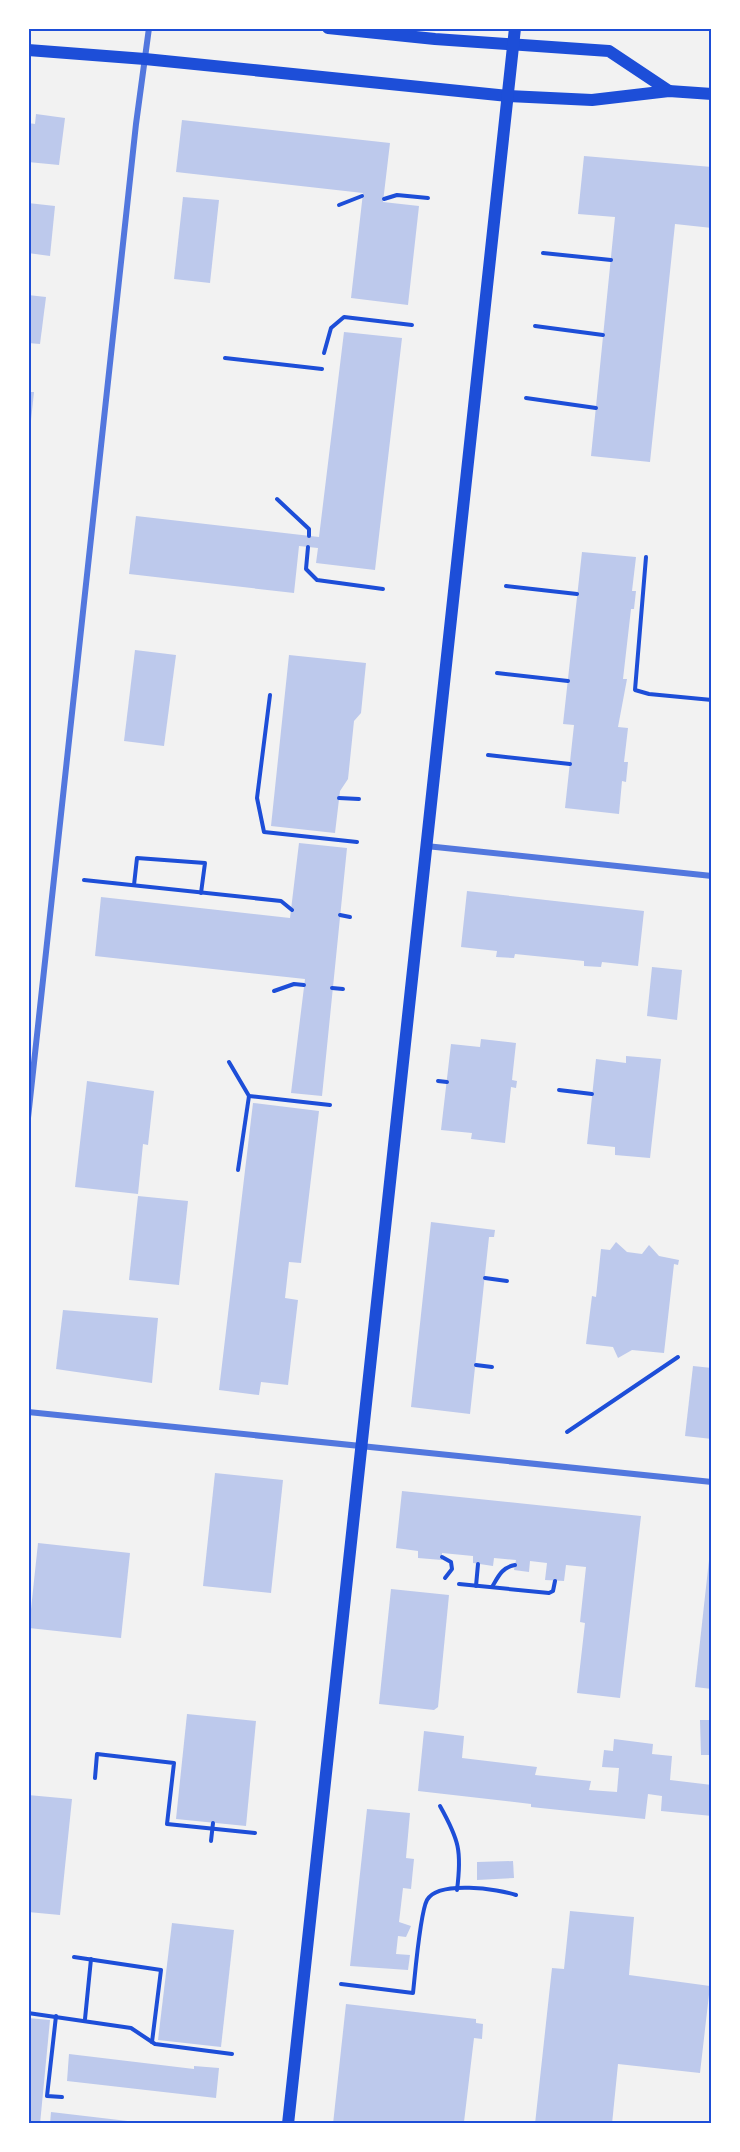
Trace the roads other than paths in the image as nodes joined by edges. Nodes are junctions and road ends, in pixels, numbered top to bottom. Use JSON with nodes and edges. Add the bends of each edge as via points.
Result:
{"nodes":[{"id":1,"x":150,"y":28,"type":"edge"},
{"id":2,"x":328,"y":28,"type":"edge"},
{"id":3,"x":515,"y":28,"type":"edge"},
{"id":4,"x":513,"y":44,"type":"junction"},
{"id":5,"x":28,"y":50,"type":"edge"},
{"id":6,"x":145,"y":59,"type":"junction"},
{"id":7,"x":669,"y":91,"type":"junction"},
{"id":8,"x":711,"y":94,"type":"edge"},
{"id":9,"x":508,"y":96,"type":"junction"},
{"id":10,"x":426,"y":846,"type":"junction"},
{"id":11,"x":711,"y":876,"type":"edge"},
{"id":12,"x":28,"y":1118,"type":"edge"},
{"id":13,"x":28,"y":1412,"type":"edge"},
{"id":14,"x":362,"y":1445,"type":"junction"},
{"id":15,"x":711,"y":1482,"type":"edge"},
{"id":16,"x":288,"y":2124,"type":"edge"}],
"edges":[{"from":1,"to":6,"type":"street"},
{"from":2,"to":4,"type":"main road"},
{"from":3,"to":4,"type":"main road"},
{"from":4,"to":7,"type":"main road","via":[[609,51]]},
{"from":4,"to":9,"type":"main road"},
{"from":5,"to":6,"type":"main road"},
{"from":6,"to":9,"type":"main road"},
{"from":6,"to":12,"type":"street"},
{"from":7,"to":8,"type":"main road"},
{"from":7,"to":9,"type":"main road","via":[[592,100]]},
{"from":9,"to":10,"type":"main road"},
{"from":10,"to":11,"type":"street"},
{"from":10,"to":14,"type":"main road"},
{"from":13,"to":14,"type":"street"},
{"from":14,"to":15,"type":"street"},
{"from":14,"to":16,"type":"main road"}]}
